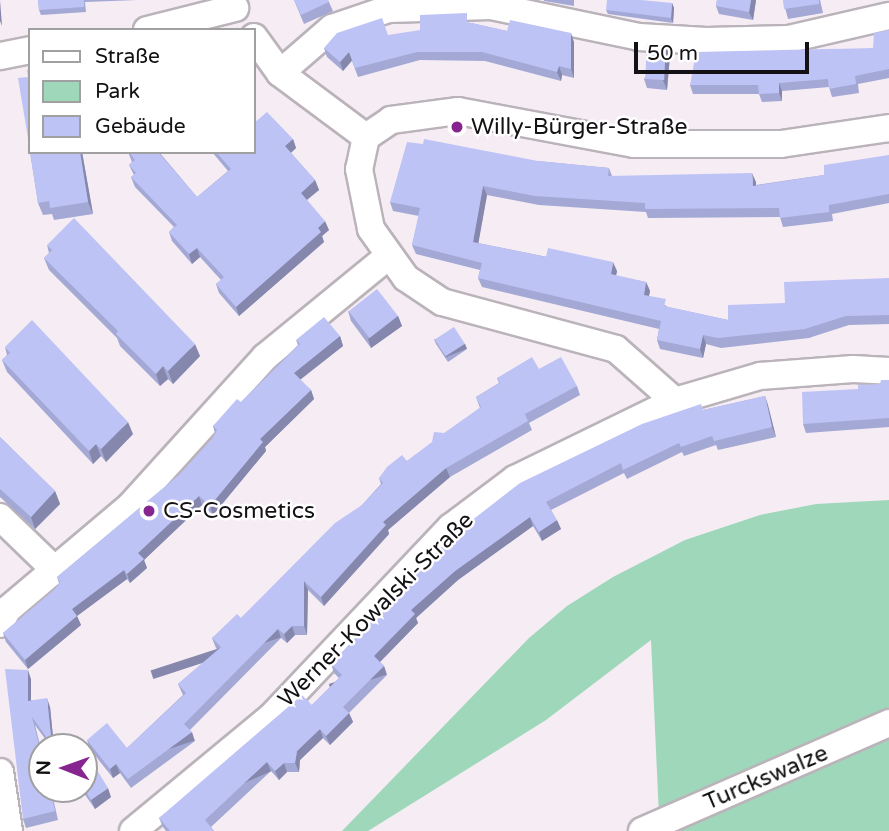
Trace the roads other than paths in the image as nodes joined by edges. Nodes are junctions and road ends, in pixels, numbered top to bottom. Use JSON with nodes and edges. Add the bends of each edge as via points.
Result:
{"nodes":[{"id":1,"x":239,"y":13,"type":"edge"},
{"id":2,"x":889,"y":16,"type":"edge"},
{"id":3,"x":158,"y":28,"type":"edge"},
{"id":4,"x":256,"y":40,"type":"edge"},
{"id":5,"x":28,"y":50,"type":"edge"},
{"id":6,"x":0,"y":56,"type":"edge"},
{"id":7,"x":280,"y":73,"type":"junction"},
{"id":8,"x":889,"y":128,"type":"edge"},
{"id":9,"x":366,"y":137,"type":"junction"},
{"id":10,"x":387,"y":257,"type":"junction"},
{"id":11,"x":889,"y":371,"type":"edge"},
{"id":12,"x":675,"y":401,"type":"junction"},
{"id":13,"x":0,"y":517,"type":"edge"},
{"id":14,"x":56,"y":571,"type":"junction"},
{"id":15,"x":0,"y":624,"type":"edge"},
{"id":16,"x":889,"y":723,"type":"edge"},
{"id":17,"x":0,"y":772,"type":"edge"},
{"id":18,"x":9,"y":831,"type":"edge"},
{"id":19,"x":133,"y":831,"type":"edge"},
{"id":20,"x":642,"y":831,"type":"edge"}],
"edges":[{"from":1,"to":3,"type":"street"},
{"from":2,"to":7,"type":"street","via":[[789,39],[706,41],[639,37],[491,6],[388,9],[332,28]]},
{"from":4,"to":7,"type":"street"},
{"from":5,"to":6,"type":"street"},
{"from":7,"to":9,"type":"street"},
{"from":8,"to":9,"type":"street","via":[[781,144],[634,144],[458,111],[391,120]]},
{"from":9,"to":10,"type":"street","via":[[359,169],[362,205]]},
{"from":10,"to":12,"type":"street","via":[[420,290],[442,302],[616,349]]},
{"from":10,"to":14,"type":"street","via":[[265,357],[130,506]]},
{"from":11,"to":12,"type":"street","name":"Werner-Kowalski-Straße","via":[[760,376]]},
{"from":12,"to":19,"type":"street","name":"Werner-Kowalski-Straße","via":[[515,479],[451,527],[272,716]]},
{"from":13,"to":14,"type":"street"},
{"from":14,"to":15,"type":"street","via":[[7,610]]},
{"from":16,"to":20,"type":"street","name":"Turckswalze"},
{"from":17,"to":18,"type":"street"}]}
